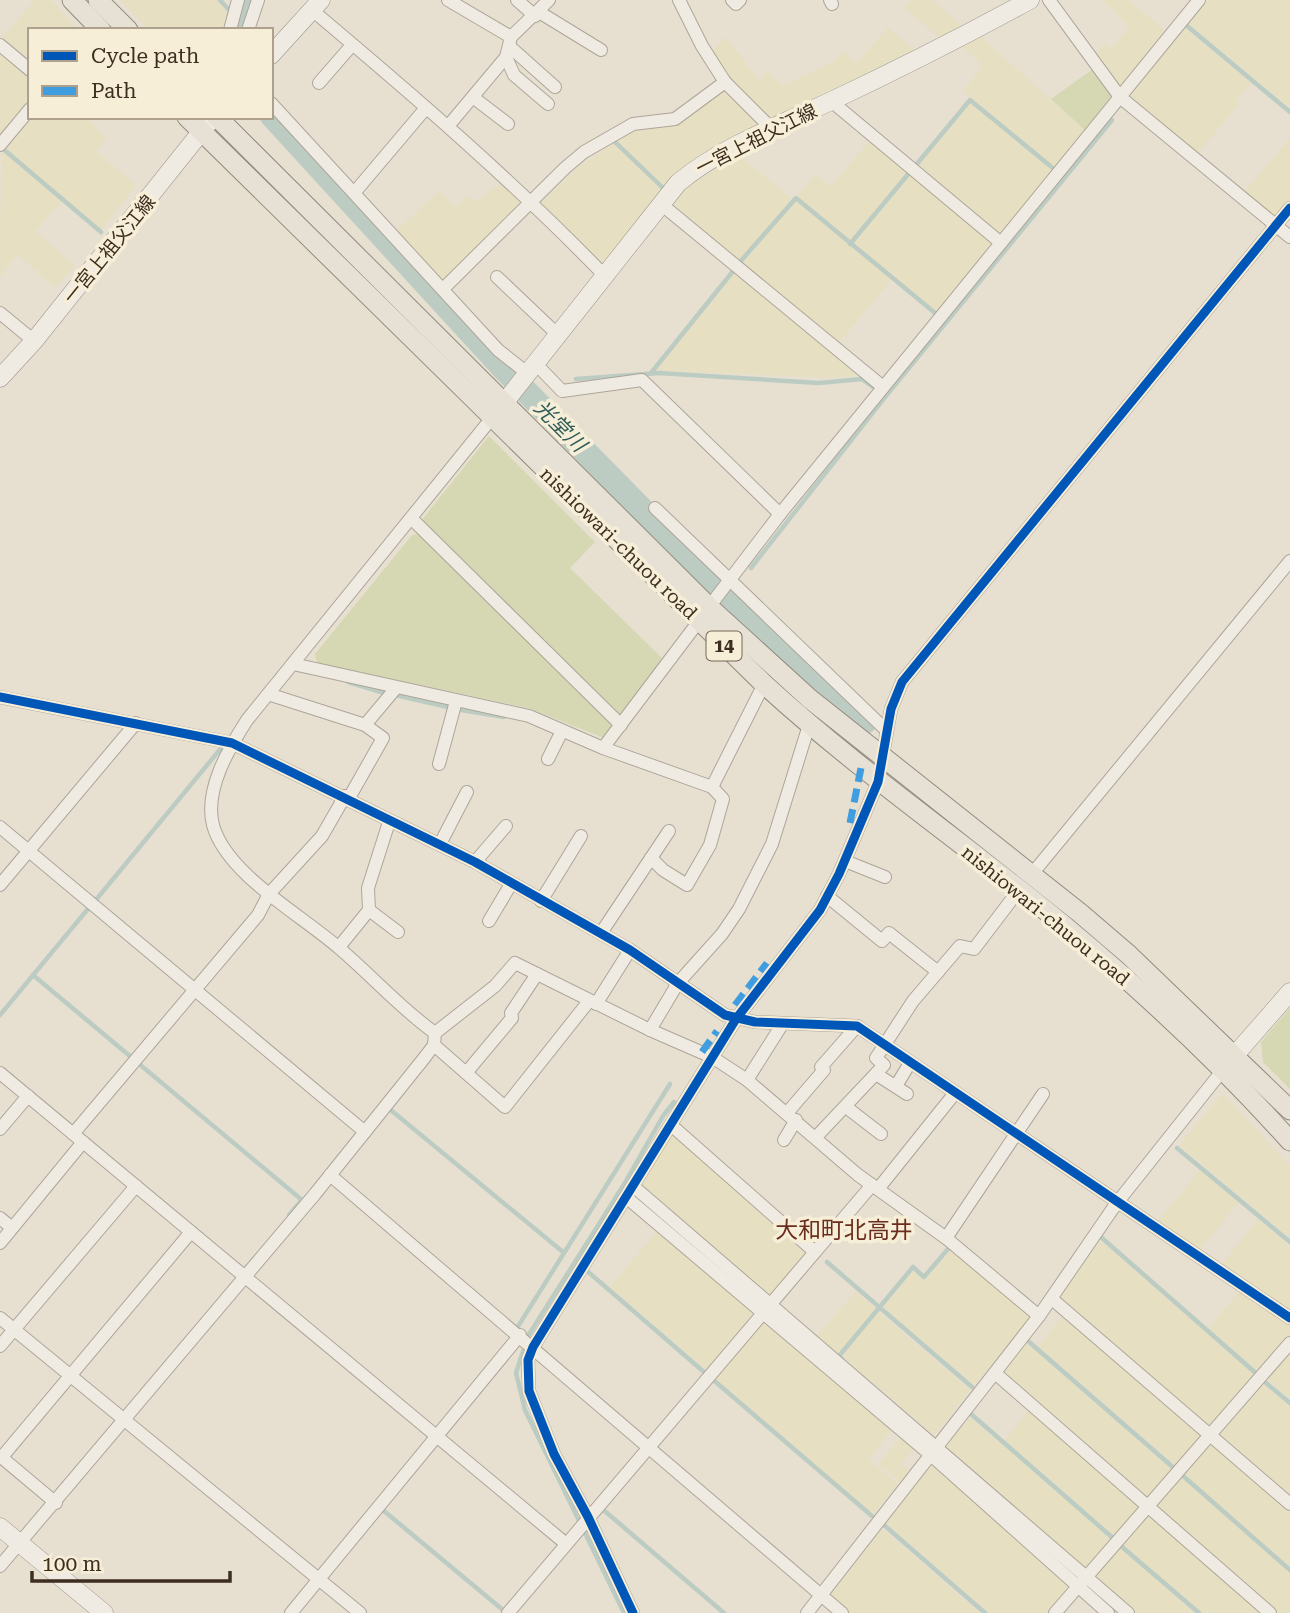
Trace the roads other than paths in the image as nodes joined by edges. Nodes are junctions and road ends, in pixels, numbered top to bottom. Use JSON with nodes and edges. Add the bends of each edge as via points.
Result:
{"nodes":[{"id":1,"x":72,"y":0,"type":"edge"},
{"id":2,"x":98,"y":0,"type":"edge"},
{"id":3,"x":238,"y":0,"type":"edge"},
{"id":4,"x":258,"y":0,"type":"edge"},
{"id":5,"x":448,"y":0,"type":"edge"},
{"id":6,"x":517,"y":0,"type":"edge"},
{"id":7,"x":549,"y":0,"type":"edge"},
{"id":8,"x":679,"y":0,"type":"edge"},
{"id":9,"x":732,"y":0,"type":"edge"},
{"id":10,"x":740,"y":0,"type":"edge"},
{"id":11,"x":1030,"y":0,"type":"edge"},
{"id":12,"x":1049,"y":0,"type":"edge"},
{"id":13,"x":1199,"y":0,"type":"edge"},
{"id":14,"x":316,"y":5,"type":"edge"},
{"id":15,"x":537,"y":14,"type":"junction"},
{"id":16,"x":98,"y":28,"type":"edge"},
{"id":17,"x":126,"y":28,"type":"edge"},
{"id":18,"x":231,"y":28,"type":"edge"},
{"id":19,"x":249,"y":28,"type":"edge"},
{"id":20,"x":0,"y":45,"type":"edge"},
{"id":21,"x":352,"y":45,"type":"junction"},
{"id":22,"x":509,"y":46,"type":"junction"},
{"id":23,"x":601,"y":50,"type":"dead end"},
{"id":24,"x":273,"y":53,"type":"edge"},
{"id":25,"x":28,"y":68,"type":"edge"},
{"id":26,"x":724,"y":82,"type":"junction"},
{"id":27,"x":319,"y":83,"type":"dead end"},
{"id":28,"x":555,"y":88,"type":"dead end"},
{"id":29,"x":474,"y":97,"type":"junction"},
{"id":30,"x":1120,"y":97,"type":"junction"},
{"id":31,"x":831,"y":101,"type":"junction"},
{"id":32,"x":548,"y":104,"type":"dead end"},
{"id":33,"x":273,"y":105,"type":"edge"},
{"id":34,"x":426,"y":108,"type":"junction"},
{"id":35,"x":28,"y":111,"type":"edge"},
{"id":36,"x":211,"y":122,"type":"edge"},
{"id":37,"x":509,"y":124,"type":"dead end"},
{"id":38,"x":449,"y":125,"type":"junction"},
{"id":39,"x":772,"y":129,"type":"junction"},
{"id":40,"x":0,"y":145,"type":"edge"},
{"id":41,"x":354,"y":192,"type":"junction"},
{"id":42,"x":531,"y":201,"type":"junction"},
{"id":43,"x":661,"y":204,"type":"junction"},
{"id":44,"x":1290,"y":208,"type":"edge"},
{"id":45,"x":1276,"y":225,"type":"junction"},
{"id":46,"x":1290,"y":237,"type":"edge"},
{"id":47,"x":1001,"y":243,"type":"junction"},
{"id":48,"x":604,"y":275,"type":"junction"},
{"id":49,"x":497,"y":277,"type":"dead end"},
{"id":50,"x":444,"y":288,"type":"junction"},
{"id":51,"x":0,"y":313,"type":"edge"},
{"id":52,"x":557,"y":334,"type":"junction"},
{"id":53,"x":34,"y":341,"type":"junction"},
{"id":54,"x":529,"y":370,"type":"junction"},
{"id":55,"x":0,"y":378,"type":"edge"},
{"id":56,"x":883,"y":387,"type":"junction"},
{"id":57,"x":509,"y":396,"type":"junction"},
{"id":58,"x":491,"y":419,"type":"junction"},
{"id":59,"x":655,"y":508,"type":"dead end"},
{"id":60,"x":780,"y":514,"type":"junction"},
{"id":61,"x":412,"y":519,"type":"junction"},
{"id":62,"x":1290,"y":561,"type":"edge"},
{"id":63,"x":728,"y":582,"type":"junction"},
{"id":64,"x":708,"y":608,"type":"junction"},
{"id":65,"x":293,"y":664,"type":"junction"},
{"id":66,"x":764,"y":684,"type":"junction"},
{"id":67,"x":396,"y":688,"type":"junction"},
{"id":68,"x":268,"y":694,"type":"junction"},
{"id":69,"x":0,"y":697,"type":"edge"},
{"id":70,"x":456,"y":701,"type":"junction"},
{"id":71,"x":136,"y":723,"type":"junction"},
{"id":72,"x":365,"y":725,"type":"junction"},
{"id":73,"x":621,"y":725,"type":"junction"},
{"id":74,"x":809,"y":726,"type":"junction"},
{"id":75,"x":562,"y":731,"type":"junction"},
{"id":76,"x":887,"y":731,"type":"junction"},
{"id":77,"x":232,"y":743,"type":"junction"},
{"id":78,"x":603,"y":748,"type":"junction"},
{"id":79,"x":884,"y":758,"type":"junction"},
{"id":80,"x":548,"y":759,"type":"dead end"},
{"id":81,"x":439,"y":764,"type":"dead end"},
{"id":82,"x":878,"y":782,"type":"junction"},
{"id":83,"x":712,"y":787,"type":"junction"},
{"id":84,"x":467,"y":792,"type":"dead end"},
{"id":85,"x":347,"y":797,"type":"junction"},
{"id":86,"x":389,"y":822,"type":"junction"},
{"id":87,"x":506,"y":826,"type":"dead end"},
{"id":88,"x":0,"y":827,"type":"edge"},
{"id":89,"x":669,"y":831,"type":"dead end"},
{"id":90,"x":581,"y":836,"type":"dead end"},
{"id":91,"x":440,"y":844,"type":"junction"},
{"id":92,"x":28,"y":851,"type":"junction"},
{"id":93,"x":651,"y":858,"type":"junction"},
{"id":94,"x":845,"y":861,"type":"junction"},
{"id":95,"x":475,"y":862,"type":"junction"},
{"id":96,"x":1032,"y":874,"type":"junction"},
{"id":97,"x":885,"y":877,"type":"dead end"},
{"id":98,"x":511,"y":884,"type":"junction"},
{"id":99,"x":0,"y":885,"type":"edge"},
{"id":100,"x":1019,"y":890,"type":"junction"},
{"id":101,"x":269,"y":894,"type":"junction"},
{"id":102,"x":827,"y":896,"type":"junction"},
{"id":103,"x":541,"y":901,"type":"junction"},
{"id":104,"x":369,"y":910,"type":"junction"},
{"id":105,"x":489,"y":920,"type":"dead end"},
{"id":106,"x":398,"y":932,"type":"dead end"},
{"id":107,"x":601,"y":933,"type":"junction"},
{"id":108,"x":339,"y":947,"type":"junction"},
{"id":109,"x":630,"y":950,"type":"junction"},
{"id":110,"x":938,"y":972,"type":"junction"},
{"id":111,"x":537,"y":974,"type":"junction"},
{"id":112,"x":678,"y":983,"type":"junction"},
{"id":113,"x":193,"y":990,"type":"junction"},
{"id":114,"x":1290,"y":992,"type":"edge"},
{"id":115,"x":592,"y":1002,"type":"junction"},
{"id":116,"x":736,"y":1019,"type":"junction"},
{"id":117,"x":782,"y":1023,"type":"junction"},
{"id":118,"x":857,"y":1026,"type":"junction"},
{"id":119,"x":650,"y":1030,"type":"junction"},
{"id":120,"x":435,"y":1039,"type":"junction"},
{"id":121,"x":885,"y":1046,"type":"junction"},
{"id":122,"x":712,"y":1057,"type":"junction"},
{"id":123,"x":910,"y":1063,"type":"junction"},
{"id":124,"x":1229,"y":1063,"type":"junction"},
{"id":125,"x":0,"y":1073,"type":"edge"},
{"id":126,"x":466,"y":1073,"type":"junction"},
{"id":127,"x":876,"y":1074,"type":"junction"},
{"id":128,"x":747,"y":1080,"type":"junction"},
{"id":129,"x":956,"y":1093,"type":"junction"},
{"id":130,"x":1043,"y":1094,"type":"dead end"},
{"id":131,"x":28,"y":1096,"type":"junction"},
{"id":132,"x":846,"y":1107,"type":"junction"},
{"id":133,"x":1290,"y":1110,"type":"edge"},
{"id":134,"x":792,"y":1117,"type":"junction"},
{"id":135,"x":671,"y":1125,"type":"junction"},
{"id":136,"x":0,"y":1129,"type":"edge"},
{"id":137,"x":365,"y":1132,"type":"junction"},
{"id":138,"x":881,"y":1134,"type":"dead end"},
{"id":139,"x":1016,"y":1135,"type":"junction"},
{"id":140,"x":816,"y":1137,"type":"junction"},
{"id":141,"x":78,"y":1138,"type":"junction"},
{"id":142,"x":784,"y":1140,"type":"dead end"},
{"id":143,"x":1290,"y":1141,"type":"edge"},
{"id":144,"x":330,"y":1175,"type":"junction"},
{"id":145,"x":136,"y":1186,"type":"junction"},
{"id":146,"x":875,"y":1187,"type":"junction"},
{"id":147,"x":629,"y":1191,"type":"junction"},
{"id":148,"x":1116,"y":1204,"type":"junction"},
{"id":149,"x":0,"y":1218,"type":"edge"},
{"id":150,"x":12,"y":1228,"type":"junction"},
{"id":151,"x":191,"y":1232,"type":"junction"},
{"id":152,"x":946,"y":1238,"type":"junction"},
{"id":153,"x":0,"y":1243,"type":"edge"},
{"id":154,"x":815,"y":1252,"type":"junction"},
{"id":155,"x":244,"y":1277,"type":"junction"},
{"id":156,"x":1052,"y":1299,"type":"junction"},
{"id":157,"x":767,"y":1308,"type":"junction"},
{"id":158,"x":1040,"y":1316,"type":"junction"},
{"id":159,"x":0,"y":1318,"type":"edge"},
{"id":160,"x":1290,"y":1318,"type":"edge"},
{"id":161,"x":14,"y":1330,"type":"junction"},
{"id":162,"x":526,"y":1341,"type":"junction"},
{"id":163,"x":1290,"y":1343,"type":"edge"},
{"id":164,"x":0,"y":1346,"type":"edge"},
{"id":165,"x":995,"y":1373,"type":"junction"},
{"id":166,"x":70,"y":1375,"type":"junction"},
{"id":167,"x":124,"y":1419,"type":"junction"},
{"id":168,"x":437,"y":1436,"type":"junction"},
{"id":169,"x":1210,"y":1436,"type":"junction"},
{"id":170,"x":646,"y":1448,"type":"junction"},
{"id":171,"x":935,"y":1451,"type":"junction"},
{"id":172,"x":1,"y":1457,"type":"edge"},
{"id":173,"x":56,"y":1503,"type":"junction"},
{"id":174,"x":1290,"y":1504,"type":"edge"},
{"id":175,"x":1148,"y":1506,"type":"junction"},
{"id":176,"x":584,"y":1521,"type":"junction"},
{"id":177,"x":0,"y":1527,"type":"edge"},
{"id":178,"x":18,"y":1542,"type":"junction"},
{"id":179,"x":565,"y":1543,"type":"junction"},
{"id":180,"x":0,"y":1566,"type":"edge"},
{"id":181,"x":319,"y":1580,"type":"junction"},
{"id":182,"x":1082,"y":1582,"type":"junction"},
{"id":183,"x":822,"y":1595,"type":"junction"},
{"id":184,"x":104,"y":1613,"type":"edge"},
{"id":185,"x":291,"y":1613,"type":"edge"},
{"id":186,"x":360,"y":1613,"type":"edge"},
{"id":187,"x":508,"y":1613,"type":"edge"},
{"id":188,"x":633,"y":1613,"type":"edge"},
{"id":189,"x":807,"y":1613,"type":"edge"},
{"id":190,"x":842,"y":1613,"type":"edge"},
{"id":191,"x":1055,"y":1613,"type":"edge"},
{"id":192,"x":1108,"y":1613,"type":"edge"},
{"id":193,"x":1128,"y":1613,"type":"edge"},
{"id":194,"x":1270,"y":1613,"type":"edge"}],
"edges":[{"from":1,"to":16,"type":"main road"},
{"from":2,"to":17,"type":"main road"},
{"from":3,"to":18,"type":"street"},
{"from":4,"to":19,"type":"street"},
{"from":5,"to":22,"type":"street"},
{"from":6,"to":15,"type":"street"},
{"from":7,"to":15,"type":"street"},
{"from":8,"to":26,"type":"street"},
{"from":9,"to":10,"type":"street","via":[[736,4]]},
{"from":11,"to":31,"type":"main road","name":"一宮上祖父江線"},
{"from":12,"to":30,"type":"street"},
{"from":13,"to":30,"type":"street"},
{"from":14,"to":21,"type":"street"},
{"from":14,"to":24,"type":"main road"},
{"from":15,"to":22,"type":"street"},
{"from":15,"to":23,"type":"street"},
{"from":20,"to":25,"type":"street"},
{"from":21,"to":27,"type":"street"},
{"from":21,"to":34,"type":"street"},
{"from":22,"to":28,"type":"street"},
{"from":22,"to":29,"type":"street"},
{"from":22,"to":32,"type":"street","via":[[514,75]]},
{"from":26,"to":39,"type":"street"},
{"from":26,"to":42,"type":"street","via":[[675,119],[633,124],[584,152]]},
{"from":29,"to":37,"type":"street"},
{"from":29,"to":38,"type":"street"},
{"from":30,"to":45,"type":"street"},
{"from":30,"to":47,"type":"street"},
{"from":31,"to":39,"type":"main road","name":"一宮上祖父江線"},
{"from":31,"to":47,"type":"street"},
{"from":33,"to":41,"type":"street"},
{"from":34,"to":38,"type":"street"},
{"from":34,"to":41,"type":"street"},
{"from":35,"to":40,"type":"street"},
{"from":36,"to":53,"type":"main road","name":"一宮上祖父江線"},
{"from":36,"to":57,"type":"main road","name":"nishiowari-chuou road","number":"14"},
{"from":36,"to":58,"type":"main road","name":"nishiowari-chuou road","number":"14"},
{"from":38,"to":42,"type":"street"},
{"from":39,"to":43,"type":"main road","name":"一宮上祖父江線","via":[[694,169]]},
{"from":41,"to":50,"type":"street"},
{"from":42,"to":48,"type":"street"},
{"from":42,"to":50,"type":"street"},
{"from":43,"to":48,"type":"main road","name":"一宮上祖父江線"},
{"from":43,"to":56,"type":"street"},
{"from":44,"to":45,"type":"street"},
{"from":45,"to":46,"type":"street"},
{"from":45,"to":76,"type":"street","via":[[902,682]]},
{"from":47,"to":56,"type":"street"},
{"from":48,"to":52,"type":"main road","name":"一宮上祖父江線"},
{"from":49,"to":52,"type":"street"},
{"from":50,"to":54,"type":"street","via":[[498,349]]},
{"from":51,"to":53,"type":"street"},
{"from":52,"to":54,"type":"main road","name":"一宮上祖父江線"},
{"from":53,"to":55,"type":"main road","name":"一宮上祖父江線"},
{"from":54,"to":57,"type":"main road","name":"一宮上祖父江線"},
{"from":54,"to":60,"type":"street","via":[[562,391],[642,380]]},
{"from":56,"to":60,"type":"street"},
{"from":57,"to":58,"type":"main road","name":"一宮上祖父江線"},
{"from":57,"to":64,"type":"main road","name":"nishiowari-chuou road","number":"14"},
{"from":58,"to":61,"type":"street"},
{"from":58,"to":64,"type":"main road","name":"nishiowari-chuou road","number":"14"},
{"from":59,"to":63,"type":"street"},
{"from":60,"to":63,"type":"street"},
{"from":61,"to":65,"type":"street"},
{"from":61,"to":73,"type":"street"},
{"from":62,"to":96,"type":"street"},
{"from":63,"to":64,"type":"street"},
{"from":63,"to":76,"type":"street"},
{"from":64,"to":66,"type":"main road","name":"nishiowari-chuou road","number":"14"},
{"from":64,"to":73,"type":"street"},
{"from":64,"to":79,"type":"main road","name":"nishiowari-chuou road","number":"14"},
{"from":65,"to":67,"type":"street"},
{"from":65,"to":68,"type":"street"},
{"from":66,"to":74,"type":"main road","name":"nishiowari-chuou road","number":"14"},
{"from":66,"to":83,"type":"street"},
{"from":67,"to":70,"type":"street"},
{"from":67,"to":72,"type":"street"},
{"from":68,"to":72,"type":"street"},
{"from":68,"to":77,"type":"street"},
{"from":69,"to":71,"type":"street"},
{"from":70,"to":75,"type":"street","via":[[528,716]]},
{"from":70,"to":81,"type":"street"},
{"from":71,"to":77,"type":"street"},
{"from":71,"to":92,"type":"street"},
{"from":72,"to":85,"type":"street","via":[[383,738]]},
{"from":73,"to":78,"type":"street"},
{"from":74,"to":82,"type":"main road","name":"nishiowari-chuou road","number":"14"},
{"from":74,"to":112,"type":"street","via":[[772,844],[739,909]]},
{"from":75,"to":78,"type":"street"},
{"from":75,"to":80,"type":"street"},
{"from":76,"to":79,"type":"street"},
{"from":77,"to":85,"type":"street"},
{"from":77,"to":101,"type":"street","via":[[215,789],[213,824],[235,860]]},
{"from":78,"to":83,"type":"street"},
{"from":79,"to":82,"type":"street"},
{"from":79,"to":96,"type":"main road","name":"nishiowari-chuou road","number":"14"},
{"from":82,"to":94,"type":"street"},
{"from":82,"to":100,"type":"main road","name":"nishiowari-chuou road","number":"14"},
{"from":83,"to":93,"type":"street","via":[[723,799],[710,845],[687,885]]},
{"from":84,"to":91,"type":"street"},
{"from":85,"to":86,"type":"street"},
{"from":85,"to":101,"type":"street","via":[[322,836]]},
{"from":86,"to":91,"type":"street"},
{"from":86,"to":104,"type":"street","via":[[368,888]]},
{"from":87,"to":95,"type":"street"},
{"from":88,"to":92,"type":"street"},
{"from":89,"to":93,"type":"street"},
{"from":90,"to":103,"type":"street"},
{"from":91,"to":95,"type":"street"},
{"from":92,"to":99,"type":"street"},
{"from":92,"to":113,"type":"street"},
{"from":93,"to":107,"type":"street"},
{"from":94,"to":97,"type":"street"},
{"from":94,"to":102,"type":"street"},
{"from":95,"to":98,"type":"street"},
{"from":96,"to":124,"type":"main road","name":"nishiowari-chuou road","number":"14","via":[[1129,956]]},
{"from":98,"to":103,"type":"street"},
{"from":98,"to":105,"type":"street"},
{"from":100,"to":110,"type":"street","via":[[974,948],[960,946]]},
{"from":100,"to":124,"type":"main road","name":"nishiowari-chuou road","number":"14"},
{"from":101,"to":108,"type":"street"},
{"from":101,"to":113,"type":"street","via":[[258,915]]},
{"from":102,"to":110,"type":"street","via":[[882,941],[889,933]]},
{"from":102,"to":116,"type":"street"},
{"from":103,"to":107,"type":"street"},
{"from":104,"to":106,"type":"street"},
{"from":104,"to":108,"type":"street"},
{"from":107,"to":109,"type":"street"},
{"from":108,"to":120,"type":"street"},
{"from":109,"to":112,"type":"street"},
{"from":109,"to":115,"type":"street"},
{"from":110,"to":121,"type":"street","via":[[913,1000]]},
{"from":111,"to":115,"type":"street"},
{"from":111,"to":120,"type":"street","via":[[515,963]]},
{"from":111,"to":126,"type":"street","via":[[512,1018]]},
{"from":112,"to":116,"type":"street"},
{"from":112,"to":119,"type":"street"},
{"from":113,"to":137,"type":"street"},
{"from":113,"to":141,"type":"street"},
{"from":114,"to":124,"type":"main road"},
{"from":115,"to":119,"type":"street"},
{"from":115,"to":126,"type":"street","via":[[505,1107]]},
{"from":116,"to":117,"type":"street"},
{"from":116,"to":122,"type":"street"},
{"from":117,"to":118,"type":"street"},
{"from":117,"to":128,"type":"street"},
{"from":118,"to":121,"type":"street"},
{"from":118,"to":134,"type":"street","via":[[821,1067],[824,1070]]},
{"from":119,"to":122,"type":"street"},
{"from":120,"to":126,"type":"street"},
{"from":120,"to":137,"type":"street"},
{"from":121,"to":123,"type":"street"},
{"from":121,"to":127,"type":"street","via":[[876,1058],[884,1065]]},
{"from":122,"to":128,"type":"street"},
{"from":122,"to":135,"type":"street"},
{"from":123,"to":127,"type":"street","via":[[902,1090]]},
{"from":123,"to":129,"type":"street"},
{"from":124,"to":133,"type":"main road","name":"nishiowari-chuou road","number":"14"},
{"from":124,"to":143,"type":"main road","name":"nishiowari-chuou road","number":"14"},
{"from":124,"to":148,"type":"street"},
{"from":125,"to":131,"type":"street"},
{"from":127,"to":132,"type":"street"},
{"from":128,"to":134,"type":"street"},
{"from":129,"to":139,"type":"street"},
{"from":129,"to":146,"type":"street"},
{"from":130,"to":139,"type":"street"},
{"from":131,"to":136,"type":"street"},
{"from":131,"to":141,"type":"street"},
{"from":132,"to":138,"type":"street"},
{"from":132,"to":140,"type":"street"},
{"from":134,"to":140,"type":"street"},
{"from":134,"to":142,"type":"street"},
{"from":135,"to":147,"type":"street"},
{"from":135,"to":154,"type":"street"},
{"from":137,"to":144,"type":"street"},
{"from":139,"to":148,"type":"street"},
{"from":139,"to":152,"type":"street"},
{"from":140,"to":146,"type":"street"},
{"from":141,"to":145,"type":"street"},
{"from":141,"to":150,"type":"street"},
{"from":144,"to":155,"type":"street"},
{"from":144,"to":162,"type":"street"},
{"from":145,"to":151,"type":"street"},
{"from":145,"to":161,"type":"street"},
{"from":146,"to":152,"type":"street"},
{"from":146,"to":154,"type":"street"},
{"from":147,"to":157,"type":"street"},
{"from":147,"to":162,"type":"street"},
{"from":148,"to":156,"type":"street"},
{"from":148,"to":160,"type":"street"},
{"from":149,"to":150,"type":"street"},
{"from":150,"to":153,"type":"street"},
{"from":151,"to":155,"type":"street"},
{"from":151,"to":166,"type":"street"},
{"from":152,"to":158,"type":"street"},
{"from":154,"to":157,"type":"street"},
{"from":155,"to":167,"type":"street"},
{"from":155,"to":168,"type":"street"},
{"from":156,"to":158,"type":"street"},
{"from":156,"to":169,"type":"street"},
{"from":157,"to":170,"type":"street"},
{"from":157,"to":171,"type":"street"},
{"from":158,"to":165,"type":"street"},
{"from":159,"to":161,"type":"street"},
{"from":161,"to":164,"type":"street"},
{"from":161,"to":166,"type":"street"},
{"from":162,"to":168,"type":"street"},
{"from":162,"to":170,"type":"street"},
{"from":162,"to":176,"type":"street","via":[[528,1391]]},
{"from":163,"to":169,"type":"street"},
{"from":165,"to":171,"type":"street"},
{"from":165,"to":175,"type":"street"},
{"from":166,"to":167,"type":"street"},
{"from":166,"to":172,"type":"street"},
{"from":167,"to":173,"type":"street"},
{"from":167,"to":181,"type":"street"},
{"from":168,"to":179,"type":"street"},
{"from":168,"to":181,"type":"street"},
{"from":169,"to":174,"type":"street"},
{"from":169,"to":175,"type":"street"},
{"from":170,"to":176,"type":"street"},
{"from":170,"to":183,"type":"street"},
{"from":171,"to":182,"type":"street"},
{"from":171,"to":183,"type":"street"},
{"from":172,"to":173,"type":"street"},
{"from":173,"to":178,"type":"street"},
{"from":175,"to":182,"type":"street"},
{"from":175,"to":194,"type":"street"},
{"from":176,"to":179,"type":"street"},
{"from":176,"to":188,"type":"street"},
{"from":177,"to":178,"type":"main road"},
{"from":178,"to":180,"type":"street"},
{"from":178,"to":184,"type":"main road"},
{"from":179,"to":187,"type":"street"},
{"from":181,"to":185,"type":"street"},
{"from":181,"to":186,"type":"street"},
{"from":182,"to":191,"type":"street"},
{"from":182,"to":192,"type":"street"},
{"from":182,"to":193,"type":"street"},
{"from":183,"to":189,"type":"street"},
{"from":183,"to":190,"type":"street"}]}
